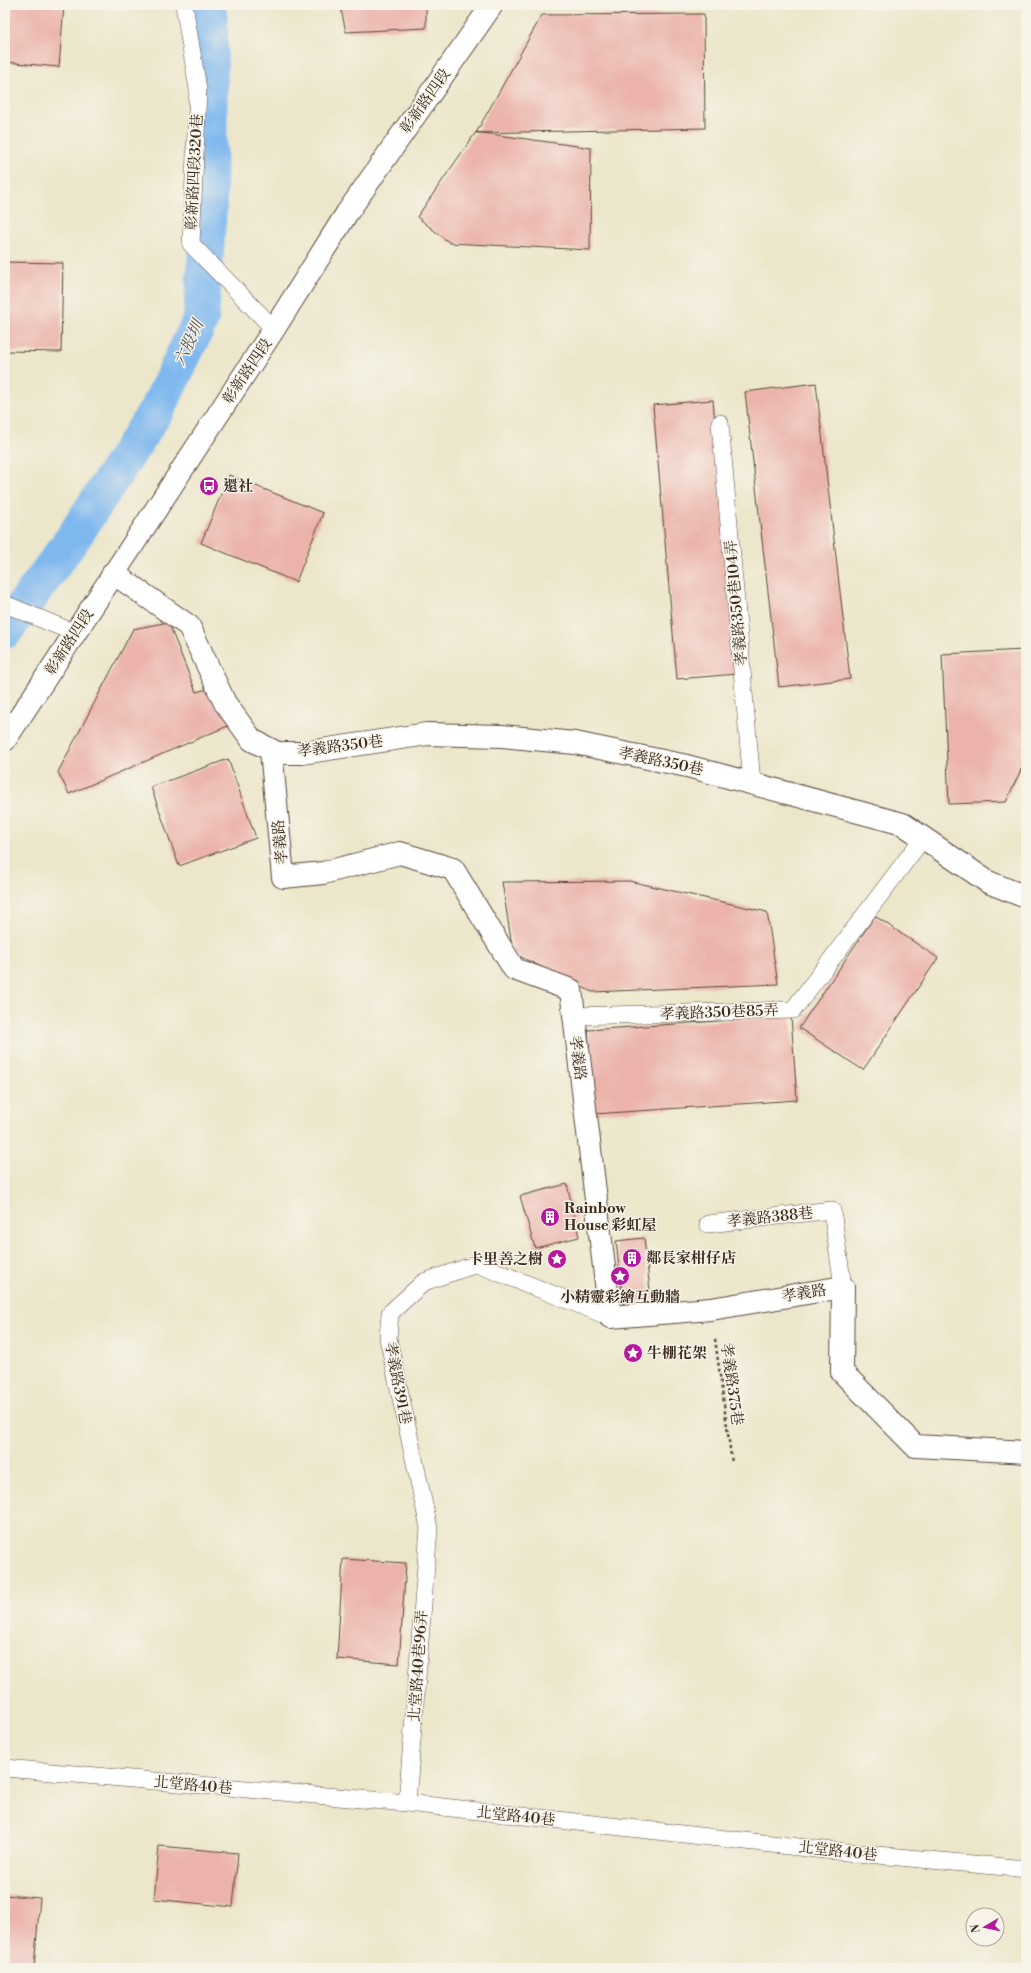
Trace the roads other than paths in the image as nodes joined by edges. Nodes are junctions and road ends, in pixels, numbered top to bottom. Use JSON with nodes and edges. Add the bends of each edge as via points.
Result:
{"nodes":[{"id":1,"x":184,"y":5,"type":"edge"},
{"id":2,"x":492,"y":5,"type":"edge"},
{"id":3,"x":273,"y":328,"type":"junction"},
{"id":4,"x":720,"y":422,"type":"dead end"},
{"id":5,"x":113,"y":573,"type":"junction"},
{"id":6,"x":5,"y":604,"type":"edge"},
{"id":7,"x":74,"y":633,"type":"junction"},
{"id":8,"x":5,"y":740,"type":"edge"},
{"id":9,"x":271,"y":750,"type":"junction"},
{"id":10,"x":752,"y":783,"type":"junction"},
{"id":11,"x":924,"y":838,"type":"junction"},
{"id":12,"x":1026,"y":897,"type":"edge"},
{"id":13,"x":573,"y":1016,"type":"junction"},
{"id":14,"x":708,"y":1224,"type":"dead end"},
{"id":15,"x":843,"y":1287,"type":"junction"},
{"id":16,"x":610,"y":1316,"type":"junction"},
{"id":17,"x":1026,"y":1452,"type":"edge"},
{"id":18,"x":428,"y":1528,"type":"joint"},
{"id":19,"x":5,"y":1768,"type":"edge"},
{"id":20,"x":407,"y":1803,"type":"junction"},
{"id":21,"x":1026,"y":1869,"type":"edge"}],
"edges":[{"from":1,"to":3,"type":"lane","name":"彰新路四段320巷","via":[[198,89],[191,244]]},
{"from":2,"to":3,"type":"street","name":"彰新路四段","via":[[347,214]]},
{"from":3,"to":5,"type":"street","name":"彰新路四段"},
{"from":4,"to":10,"type":"lane","name":"孝義路350巷104弄"},
{"from":5,"to":7,"type":"street","name":"彰新路四段"},
{"from":5,"to":9,"type":"street","via":[[189,626],[225,703],[252,740]]},
{"from":6,"to":7,"type":"lane"},
{"from":7,"to":8,"type":"street","name":"彰新路四段"},
{"from":9,"to":10,"type":"street","name":"孝義路350巷","via":[[277,753],[302,753],[427,734],[502,736],[575,742]]},
{"from":9,"to":13,"type":"street","name":"孝義路","via":[[283,877],[323,873],[400,854],[453,869],[514,969],[571,990]]},
{"from":10,"to":11,"type":"street","name":"孝義路350巷","via":[[903,824]]},
{"from":11,"to":12,"type":"street","name":"孝義路350巷","via":[[988,882]]},
{"from":11,"to":13,"type":"lane","name":"孝義路350巷85弄","via":[[793,1010]]},
{"from":13,"to":16,"type":"street","name":"孝義路"},
{"from":14,"to":15,"type":"lane","name":"孝義路388巷","via":[[832,1210]]},
{"from":15,"to":16,"type":"street","name":"孝義路","via":[[711,1309]]},
{"from":15,"to":17,"type":"street","name":"孝義路","via":[[842,1372],[915,1446]]},
{"from":16,"to":18,"type":"lane","name":"孝義路391巷","via":[[477,1264],[424,1282],[390,1313],[388,1338]]},
{"from":18,"to":20,"type":"lane","name":"北堂路40巷96弄"},
{"from":19,"to":20,"type":"lane","name":"北堂路40巷"},
{"from":20,"to":21,"type":"lane","name":"北堂路40巷","via":[[825,1850]]}]}
